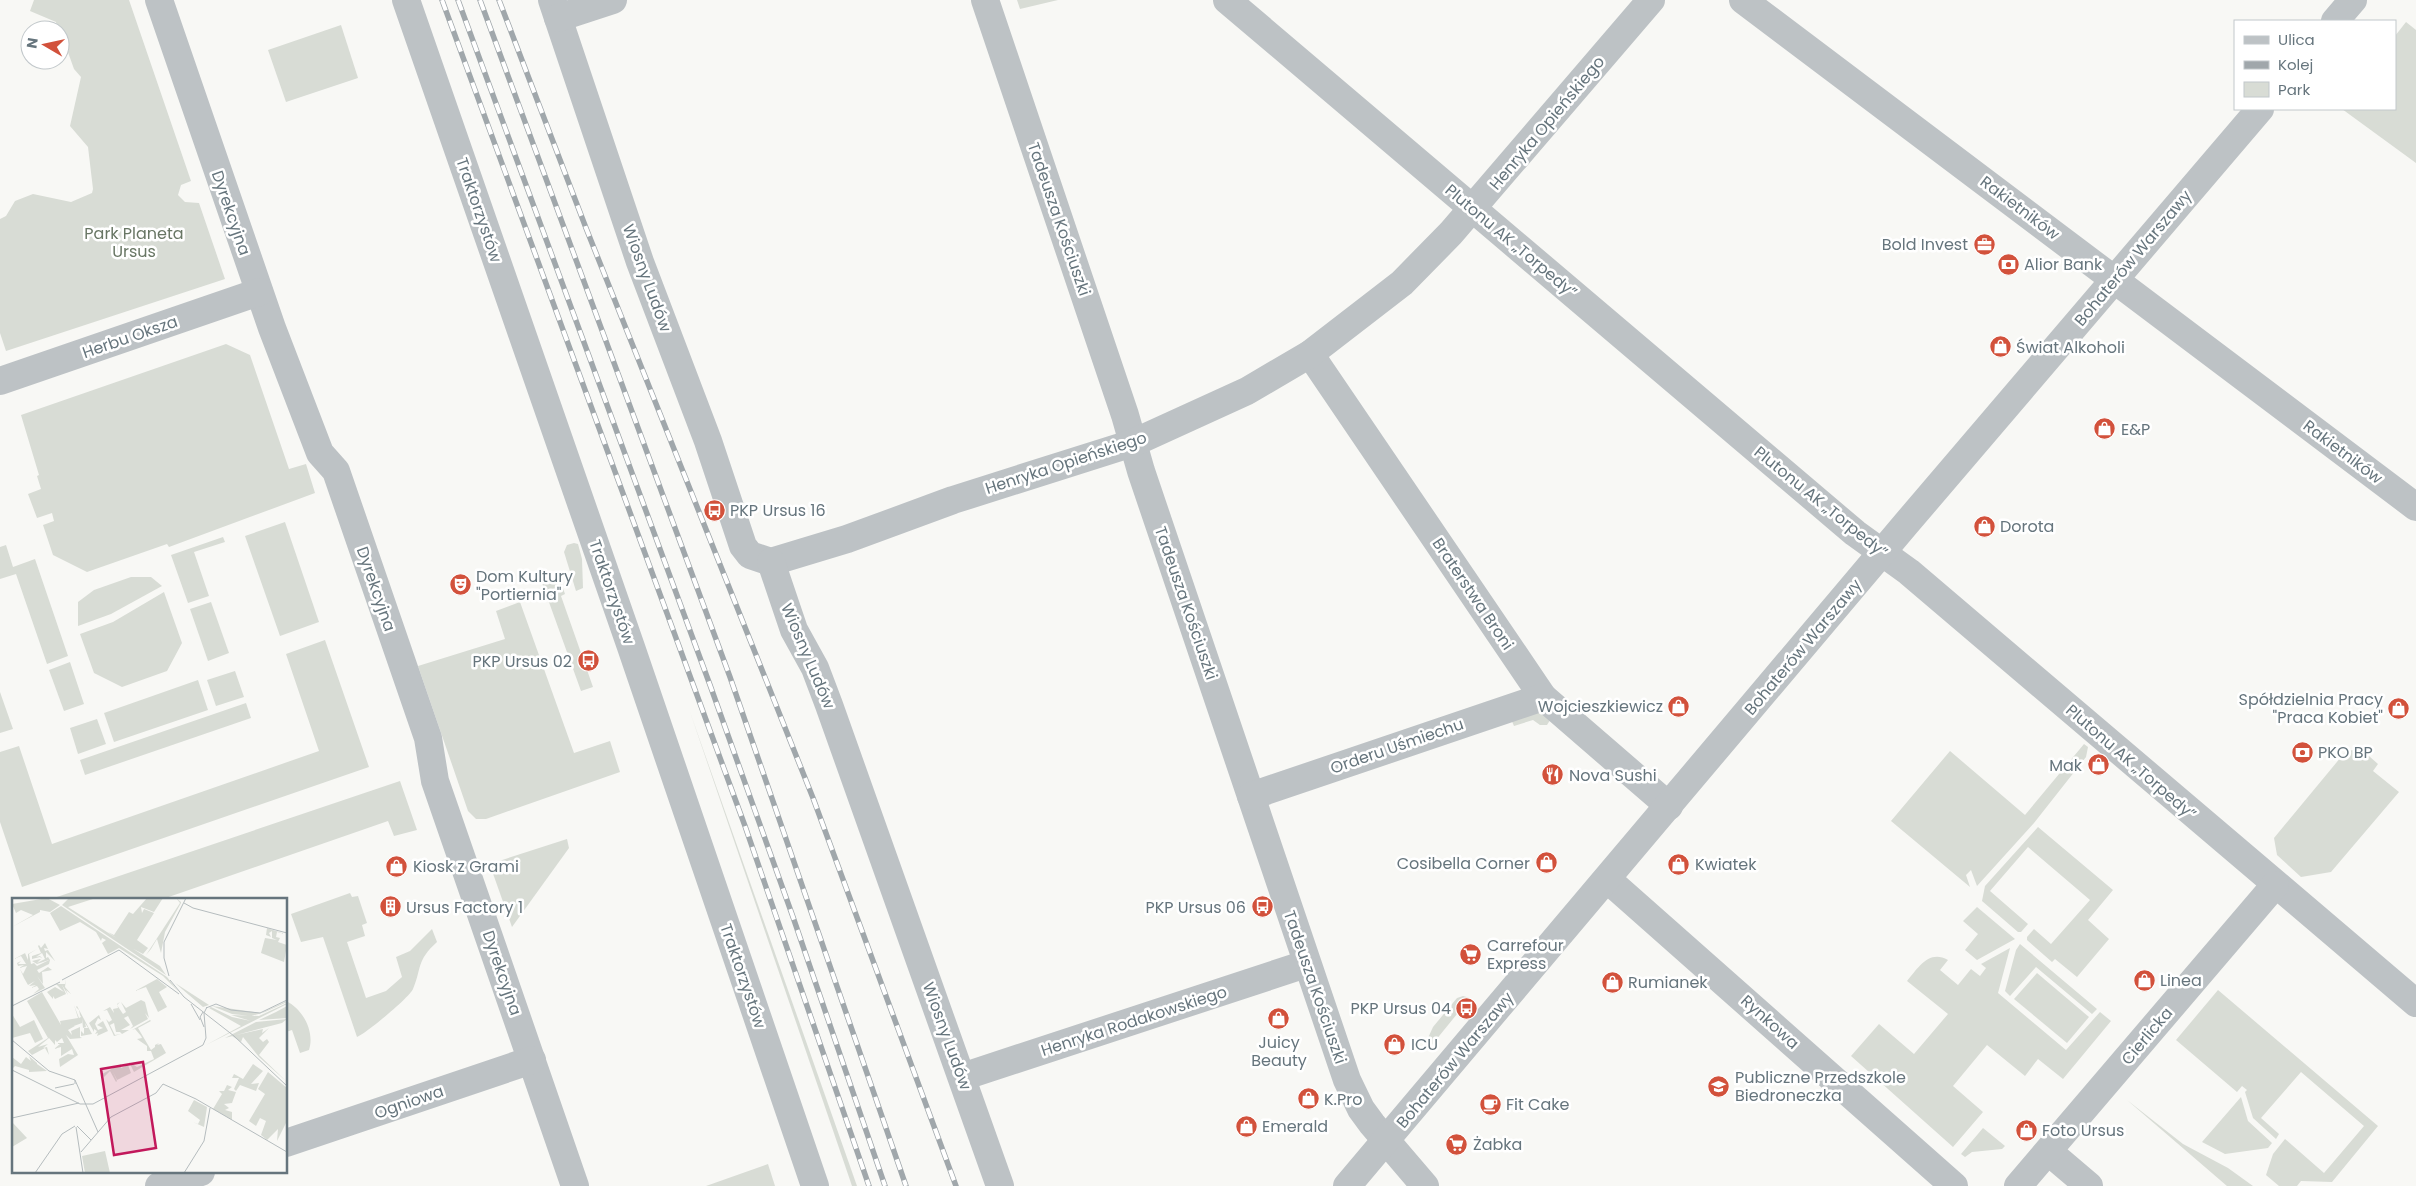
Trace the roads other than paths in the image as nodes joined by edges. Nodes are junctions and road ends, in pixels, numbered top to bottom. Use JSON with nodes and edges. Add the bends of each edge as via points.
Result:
{"nodes":[{"id":1,"x":159,"y":0,"type":"edge"},
{"id":2,"x":406,"y":0,"type":"edge"},
{"id":3,"x":613,"y":0,"type":"edge"},
{"id":4,"x":985,"y":0,"type":"edge"},
{"id":5,"x":1227,"y":0,"type":"edge"},
{"id":6,"x":1651,"y":0,"type":"edge"},
{"id":7,"x":1743,"y":0,"type":"edge"},
{"id":8,"x":2353,"y":0,"type":"edge"},
{"id":9,"x":555,"y":9,"type":"edge"},
{"id":10,"x":2336,"y":20,"type":"edge"},
{"id":11,"x":2259,"y":110,"type":"edge"},
{"id":12,"x":1473,"y":209,"type":"junction"},
{"id":13,"x":2114,"y":280,"type":"junction"},
{"id":14,"x":259,"y":292,"type":"junction"},
{"id":15,"x":1310,"y":354,"type":"junction"},
{"id":16,"x":0,"y":381,"type":"edge"},
{"id":17,"x":1133,"y":443,"type":"junction"},
{"id":18,"x":2416,"y":507,"type":"edge"},
{"id":19,"x":1883,"y":553,"type":"junction"},
{"id":20,"x":772,"y":562,"type":"junction"},
{"id":21,"x":1543,"y":698,"type":"junction"},
{"id":22,"x":1251,"y":796,"type":"junction"},
{"id":23,"x":1669,"y":806,"type":"junction"},
{"id":24,"x":1607,"y":879,"type":"junction"},
{"id":25,"x":2275,"y":885,"type":"junction"},
{"id":26,"x":1306,"y":964,"type":"junction"},
{"id":27,"x":2416,"y":1003,"type":"edge"},
{"id":28,"x":532,"y":1060,"type":"junction"},
{"id":29,"x":962,"y":1077,"type":"junction"},
{"id":30,"x":1386,"y":1140,"type":"junction"},
{"id":31,"x":288,"y":1143,"type":"edge"},
{"id":32,"x":2049,"y":1152,"type":"junction"},
{"id":33,"x":194,"y":1174,"type":"edge"},
{"id":34,"x":159,"y":1186,"type":"edge"},
{"id":35,"x":575,"y":1186,"type":"edge"},
{"id":36,"x":815,"y":1186,"type":"edge"},
{"id":37,"x":1000,"y":1186,"type":"edge"},
{"id":38,"x":1347,"y":1186,"type":"edge"},
{"id":39,"x":1425,"y":1186,"type":"edge"},
{"id":40,"x":1954,"y":1186,"type":"edge"},
{"id":41,"x":2018,"y":1186,"type":"edge"},
{"id":42,"x":2089,"y":1186,"type":"edge"}],
"edges":[{"from":1,"to":14,"type":"street","name":"Dyrekcyjna"},
{"from":2,"to":36,"type":"street","name":"Traktorzystów"},
{"from":3,"to":9,"type":"street"},
{"from":4,"to":17,"type":"street","name":"Tadeusza Kościuszki"},
{"from":5,"to":12,"type":"street","name":"Plutonu AK „Torpedy”"},
{"from":6,"to":12,"type":"street","name":"Henryka Opieńskiego"},
{"from":7,"to":13,"type":"street","name":"Rakietników"},
{"from":8,"to":10,"type":"street"},
{"from":9,"to":20,"type":"street","name":"Wiosny Ludów","via":[[640,262],[708,441],[743,546],[750,555]]},
{"from":11,"to":13,"type":"street","name":"Bohaterów Warszawy"},
{"from":12,"to":15,"type":"street","name":"Henryka Opieńskiego","via":[[1402,283]]},
{"from":12,"to":19,"type":"street","name":"Plutonu AK „Torpedy”","via":[[1855,533]]},
{"from":13,"to":18,"type":"street","name":"Rakietników"},
{"from":13,"to":19,"type":"street","name":"Bohaterów Warszawy"},
{"from":14,"to":16,"type":"street","name":"Herbu Oksza"},
{"from":14,"to":28,"type":"street","name":"Dyrekcyjna","via":[[320,453],[336,471],[428,738],[435,780]]},
{"from":15,"to":17,"type":"street","name":"Henryka Opieńskiego","via":[[1247,391]]},
{"from":15,"to":21,"type":"street","name":"Braterstwa Broni"},
{"from":17,"to":20,"type":"street","name":"Henryka Opieńskiego"},
{"from":17,"to":22,"type":"street","name":"Tadeusza Kościuszki"},
{"from":19,"to":23,"type":"street","name":"Bohaterów Warszawy"},
{"from":19,"to":25,"type":"street","name":"Plutonu AK „Torpedy”"},
{"from":20,"to":29,"type":"street","name":"Wiosny Ludów","via":[[794,630],[815,668],[829,705]]},
{"from":21,"to":22,"type":"street","name":"Orderu Uśmiechu"},
{"from":21,"to":23,"type":"street","name":"Braterstwa Broni"},
{"from":22,"to":26,"type":"street","name":"Tadeusza Kościuszki"},
{"from":23,"to":24,"type":"street","name":"Bohaterów Warszawy"},
{"from":24,"to":30,"type":"street","name":"Bohaterów Warszawy"},
{"from":24,"to":40,"type":"street","name":"Rynkowa"},
{"from":25,"to":27,"type":"street","name":"Plutonu AK „Torpedy”"},
{"from":25,"to":32,"type":"street","name":"Cierlicka"},
{"from":26,"to":29,"type":"street","name":"Henryka Rodakowskiego"},
{"from":26,"to":30,"type":"street","name":"Tadeusza Kościuszki","via":[[1347,1080],[1361,1109]]},
{"from":28,"to":31,"type":"street","name":"Ogniowa"},
{"from":28,"to":35,"type":"street","name":"Dyrekcyjna"},
{"from":29,"to":37,"type":"street","name":"Wiosny Ludów"},
{"from":30,"to":38,"type":"street","name":"Bohaterów Warszawy"},
{"from":30,"to":39,"type":"street","name":"Tadeusza Kościuszki"},
{"from":32,"to":41,"type":"street","name":"Cierlicka"},
{"from":32,"to":42,"type":"street"},
{"from":33,"to":34,"type":"street"}]}
